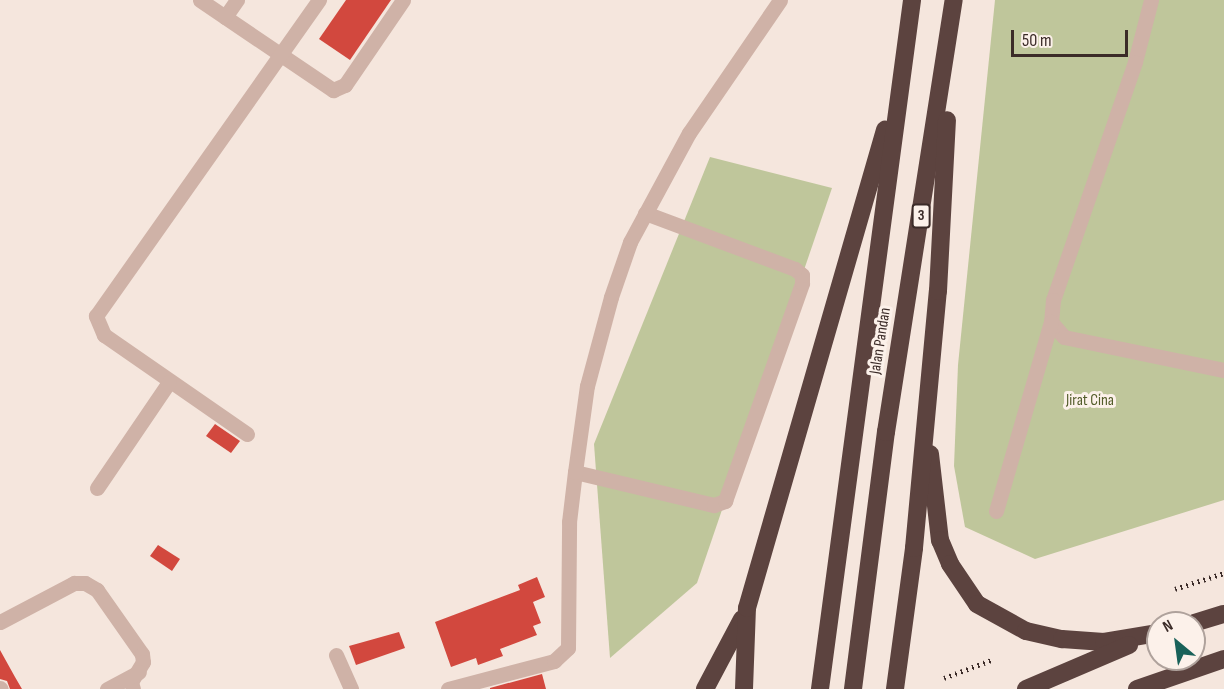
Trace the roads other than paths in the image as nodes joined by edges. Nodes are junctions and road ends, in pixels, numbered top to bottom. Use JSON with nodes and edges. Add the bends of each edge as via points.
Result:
{"nodes":[{"id":1,"x":200,"y":0,"type":"edge"},
{"id":2,"x":237,"y":0,"type":"edge"},
{"id":3,"x":319,"y":0,"type":"edge"},
{"id":4,"x":403,"y":0,"type":"edge"},
{"id":5,"x":780,"y":0,"type":"edge"},
{"id":6,"x":912,"y":0,"type":"edge"},
{"id":7,"x":954,"y":0,"type":"edge"},
{"id":8,"x":1151,"y":0,"type":"edge"},
{"id":9,"x":225,"y":17,"type":"junction"},
{"id":10,"x":281,"y":56,"type":"junction"},
{"id":11,"x":900,"y":76,"type":"junction"},
{"id":12,"x":645,"y":213,"type":"junction"},
{"id":13,"x":1051,"y":322,"type":"junction"},
{"id":14,"x":1224,"y":370,"type":"edge"},
{"id":15,"x":169,"y":382,"type":"junction"},
{"id":16,"x":926,"y":413,"type":"junction"},
{"id":17,"x":247,"y":434,"type":"dead end"},
{"id":18,"x":575,"y":472,"type":"junction"},
{"id":19,"x":97,"y":488,"type":"dead end"},
{"id":20,"x":996,"y":511,"type":"dead end"},
{"id":21,"x":747,"y":608,"type":"junction"},
{"id":22,"x":1224,"y":614,"type":"edge"},
{"id":23,"x":1206,"y":619,"type":"edge"},
{"id":24,"x":0,"y":622,"type":"edge"},
{"id":25,"x":1146,"y":636,"type":"edge"},
{"id":26,"x":1146,"y":639,"type":"edge"},
{"id":27,"x":336,"y":655,"type":"dead end"},
{"id":28,"x":1224,"y":659,"type":"edge"},
{"id":29,"x":139,"y":672,"type":"junction"},
{"id":30,"x":479,"y":684,"type":"edge"},
{"id":31,"x":107,"y":689,"type":"edge"},
{"id":32,"x":133,"y":689,"type":"edge"},
{"id":33,"x":351,"y":689,"type":"edge"},
{"id":34,"x":448,"y":689,"type":"edge"},
{"id":35,"x":705,"y":689,"type":"edge"},
{"id":36,"x":744,"y":689,"type":"edge"},
{"id":37,"x":820,"y":689,"type":"edge"},
{"id":38,"x":852,"y":689,"type":"edge"},
{"id":39,"x":896,"y":689,"type":"edge"},
{"id":40,"x":1026,"y":689,"type":"edge"},
{"id":41,"x":1137,"y":689,"type":"edge"}],
"edges":[{"from":1,"to":9,"type":"street"},
{"from":2,"to":9,"type":"street"},
{"from":3,"to":10,"type":"street"},
{"from":4,"to":10,"type":"street","via":[[338,90],[324,86]]},
{"from":5,"to":12,"type":"street","via":[[689,133]]},
{"from":6,"to":11,"type":"highway","name":"Jalan Pandan"},
{"from":7,"to":16,"type":"highway","via":[[938,291]]},
{"from":7,"to":38,"type":"highway","name":"Jalan Pandan","number":"3","via":[[886,432]]},
{"from":8,"to":13,"type":"street","via":[[1135,62],[1053,300]]},
{"from":9,"to":10,"type":"street"},
{"from":10,"to":15,"type":"street","via":[[96,316],[104,335]]},
{"from":11,"to":21,"type":"highway"},
{"from":11,"to":37,"type":"highway","name":"Jalan Pandan"},
{"from":12,"to":18,"type":"street","via":[[611,297],[587,386]]},
{"from":12,"to":18,"type":"street","via":[[795,269],[802,274],[802,283],[725,501],[714,505]]},
{"from":13,"to":14,"type":"street","via":[[1064,337]]},
{"from":13,"to":20,"type":"street"},
{"from":15,"to":17,"type":"street"},
{"from":15,"to":19,"type":"street"},
{"from":16,"to":25,"type":"highway","via":[[940,540],[950,564],[977,604],[1026,631],[1062,639],[1104,642]]},
{"from":16,"to":39,"type":"highway"},
{"from":18,"to":30,"type":"street","via":[[569,522],[568,648],[554,661]]},
{"from":21,"to":35,"type":"highway"},
{"from":21,"to":36,"type":"highway"},
{"from":22,"to":23,"type":"highway"},
{"from":24,"to":29,"type":"street","via":[[74,583],[85,583],[98,590],[141,654]]},
{"from":26,"to":40,"type":"highway"},
{"from":27,"to":33,"type":"street"},
{"from":28,"to":41,"type":"highway"},
{"from":29,"to":31,"type":"street"},
{"from":29,"to":32,"type":"street","via":[[131,682]]},
{"from":30,"to":34,"type":"street"}]}
